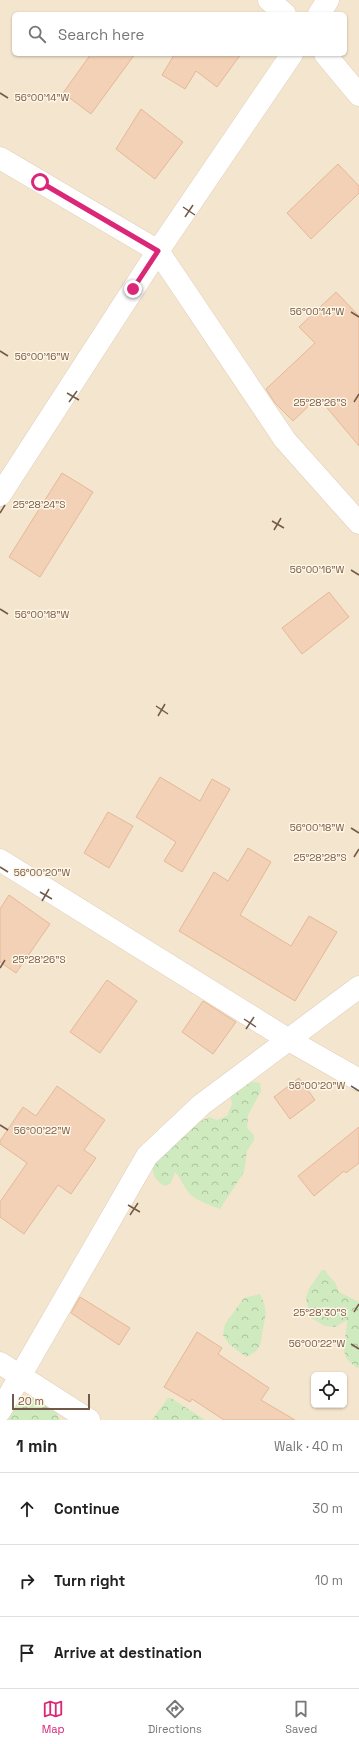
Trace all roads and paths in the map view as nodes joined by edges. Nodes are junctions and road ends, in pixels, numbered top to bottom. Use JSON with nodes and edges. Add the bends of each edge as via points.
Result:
{"nodes":[{"id":1,"x":269,"y":0,"type":"edge"},
{"id":2,"x":328,"y":0,"type":"edge"},
{"id":3,"x":283,"y":12,"type":"edge"},
{"id":4,"x":320,"y":12,"type":"edge"},
{"id":5,"x":291,"y":56,"type":"edge"},
{"id":6,"x":327,"y":56,"type":"edge"},
{"id":7,"x":359,"y":95,"type":"edge"},
{"id":8,"x":0,"y":158,"type":"edge"},
{"id":9,"x":158,"y":251,"type":"junction"},
{"id":10,"x":0,"y":495,"type":"edge"},
{"id":11,"x":359,"y":523,"type":"edge"},
{"id":12,"x":0,"y":860,"type":"edge"},
{"id":13,"x":359,"y":987,"type":"edge"},
{"id":14,"x":289,"y":1040,"type":"junction"},
{"id":15,"x":359,"y":1080,"type":"edge"},
{"id":16,"x":0,"y":1363,"type":"edge"},
{"id":17,"x":20,"y":1375,"type":"junction"},
{"id":18,"x":0,"y":1412,"type":"edge"},
{"id":19,"x":89,"y":1420,"type":"edge"}],
"edges":[{"from":1,"to":3,"type":"street"},
{"from":2,"to":4,"type":"street"},
{"from":5,"to":9,"type":"street"},
{"from":6,"to":7,"type":"street"},
{"from":8,"to":9,"type":"street"},
{"from":9,"to":10,"type":"street"},
{"from":9,"to":11,"type":"street","via":[[285,440]]},
{"from":12,"to":14,"type":"street"},
{"from":13,"to":14,"type":"street"},
{"from":14,"to":15,"type":"street"},
{"from":14,"to":17,"type":"street","via":[[201,1105],[147,1156]]},
{"from":16,"to":17,"type":"street"},
{"from":17,"to":18,"type":"street"},
{"from":17,"to":19,"type":"street"}]}
